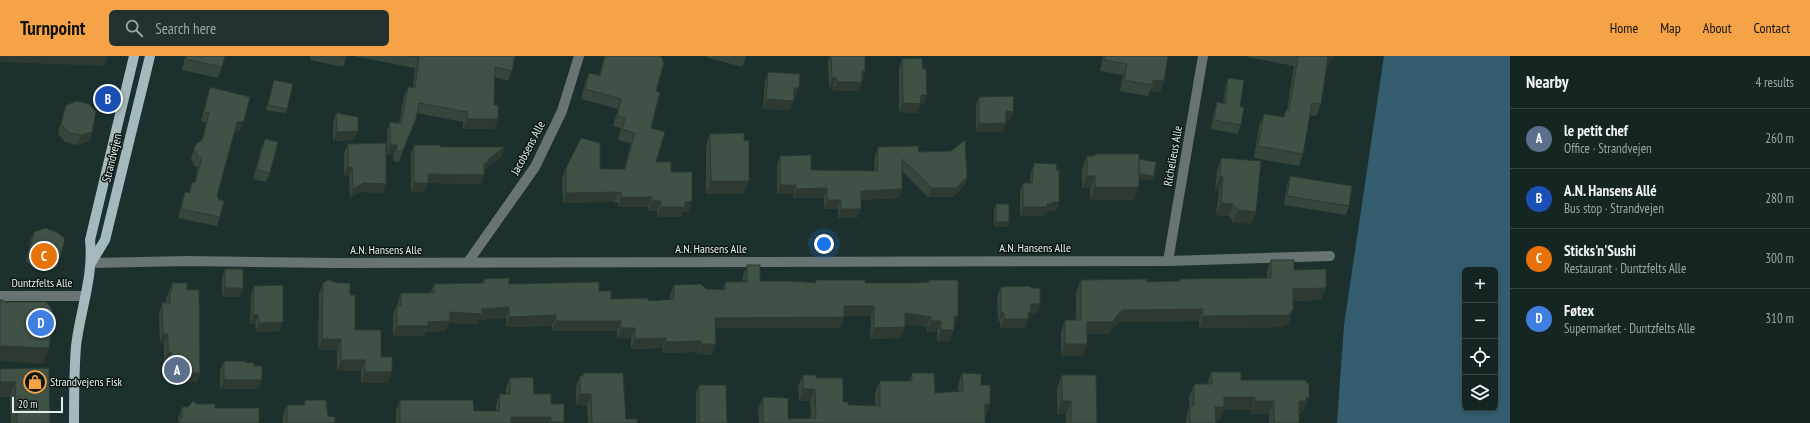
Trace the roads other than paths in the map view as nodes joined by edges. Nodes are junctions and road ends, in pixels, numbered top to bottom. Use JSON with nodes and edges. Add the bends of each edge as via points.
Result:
{"nodes":[{"id":1,"x":134,"y":56,"type":"edge"},
{"id":2,"x":150,"y":56,"type":"edge"},
{"id":3,"x":579,"y":56,"type":"edge"},
{"id":4,"x":1203,"y":56,"type":"edge"},
{"id":5,"x":1330,"y":256,"type":"dead end"},
{"id":6,"x":1168,"y":261,"type":"junction"},
{"id":7,"x":468,"y":262,"type":"junction"},
{"id":8,"x":91,"y":263,"type":"junction"},
{"id":9,"x":0,"y":296,"type":"edge"},
{"id":10,"x":84,"y":296,"type":"junction"},
{"id":11,"x":74,"y":423,"type":"edge"}],
"edges":[{"from":1,"to":8,"type":"main road","name":"Strandvejen","via":[[90,240]]},
{"from":2,"to":8,"type":"main road","name":"Strandvejen","via":[[105,240]]},
{"from":3,"to":7,"type":"street","name":"Jacobsens Alle","via":[[562,110],[535,167]]},
{"from":4,"to":6,"type":"street","name":"Richelieus Alle"},
{"from":5,"to":6,"type":"street","name":"A.N. Hansens Alle"},
{"from":6,"to":7,"type":"street","name":"A.N. Hansens Alle"},
{"from":7,"to":8,"type":"street","name":"A.N. Hansens Alle"},
{"from":8,"to":10,"type":"main road","name":"Strandvejen"},
{"from":9,"to":10,"type":"street","name":"Duntzfelts Alle"},
{"from":10,"to":11,"type":"main road","name":"Strandvejen","via":[[76,346]]}]}
